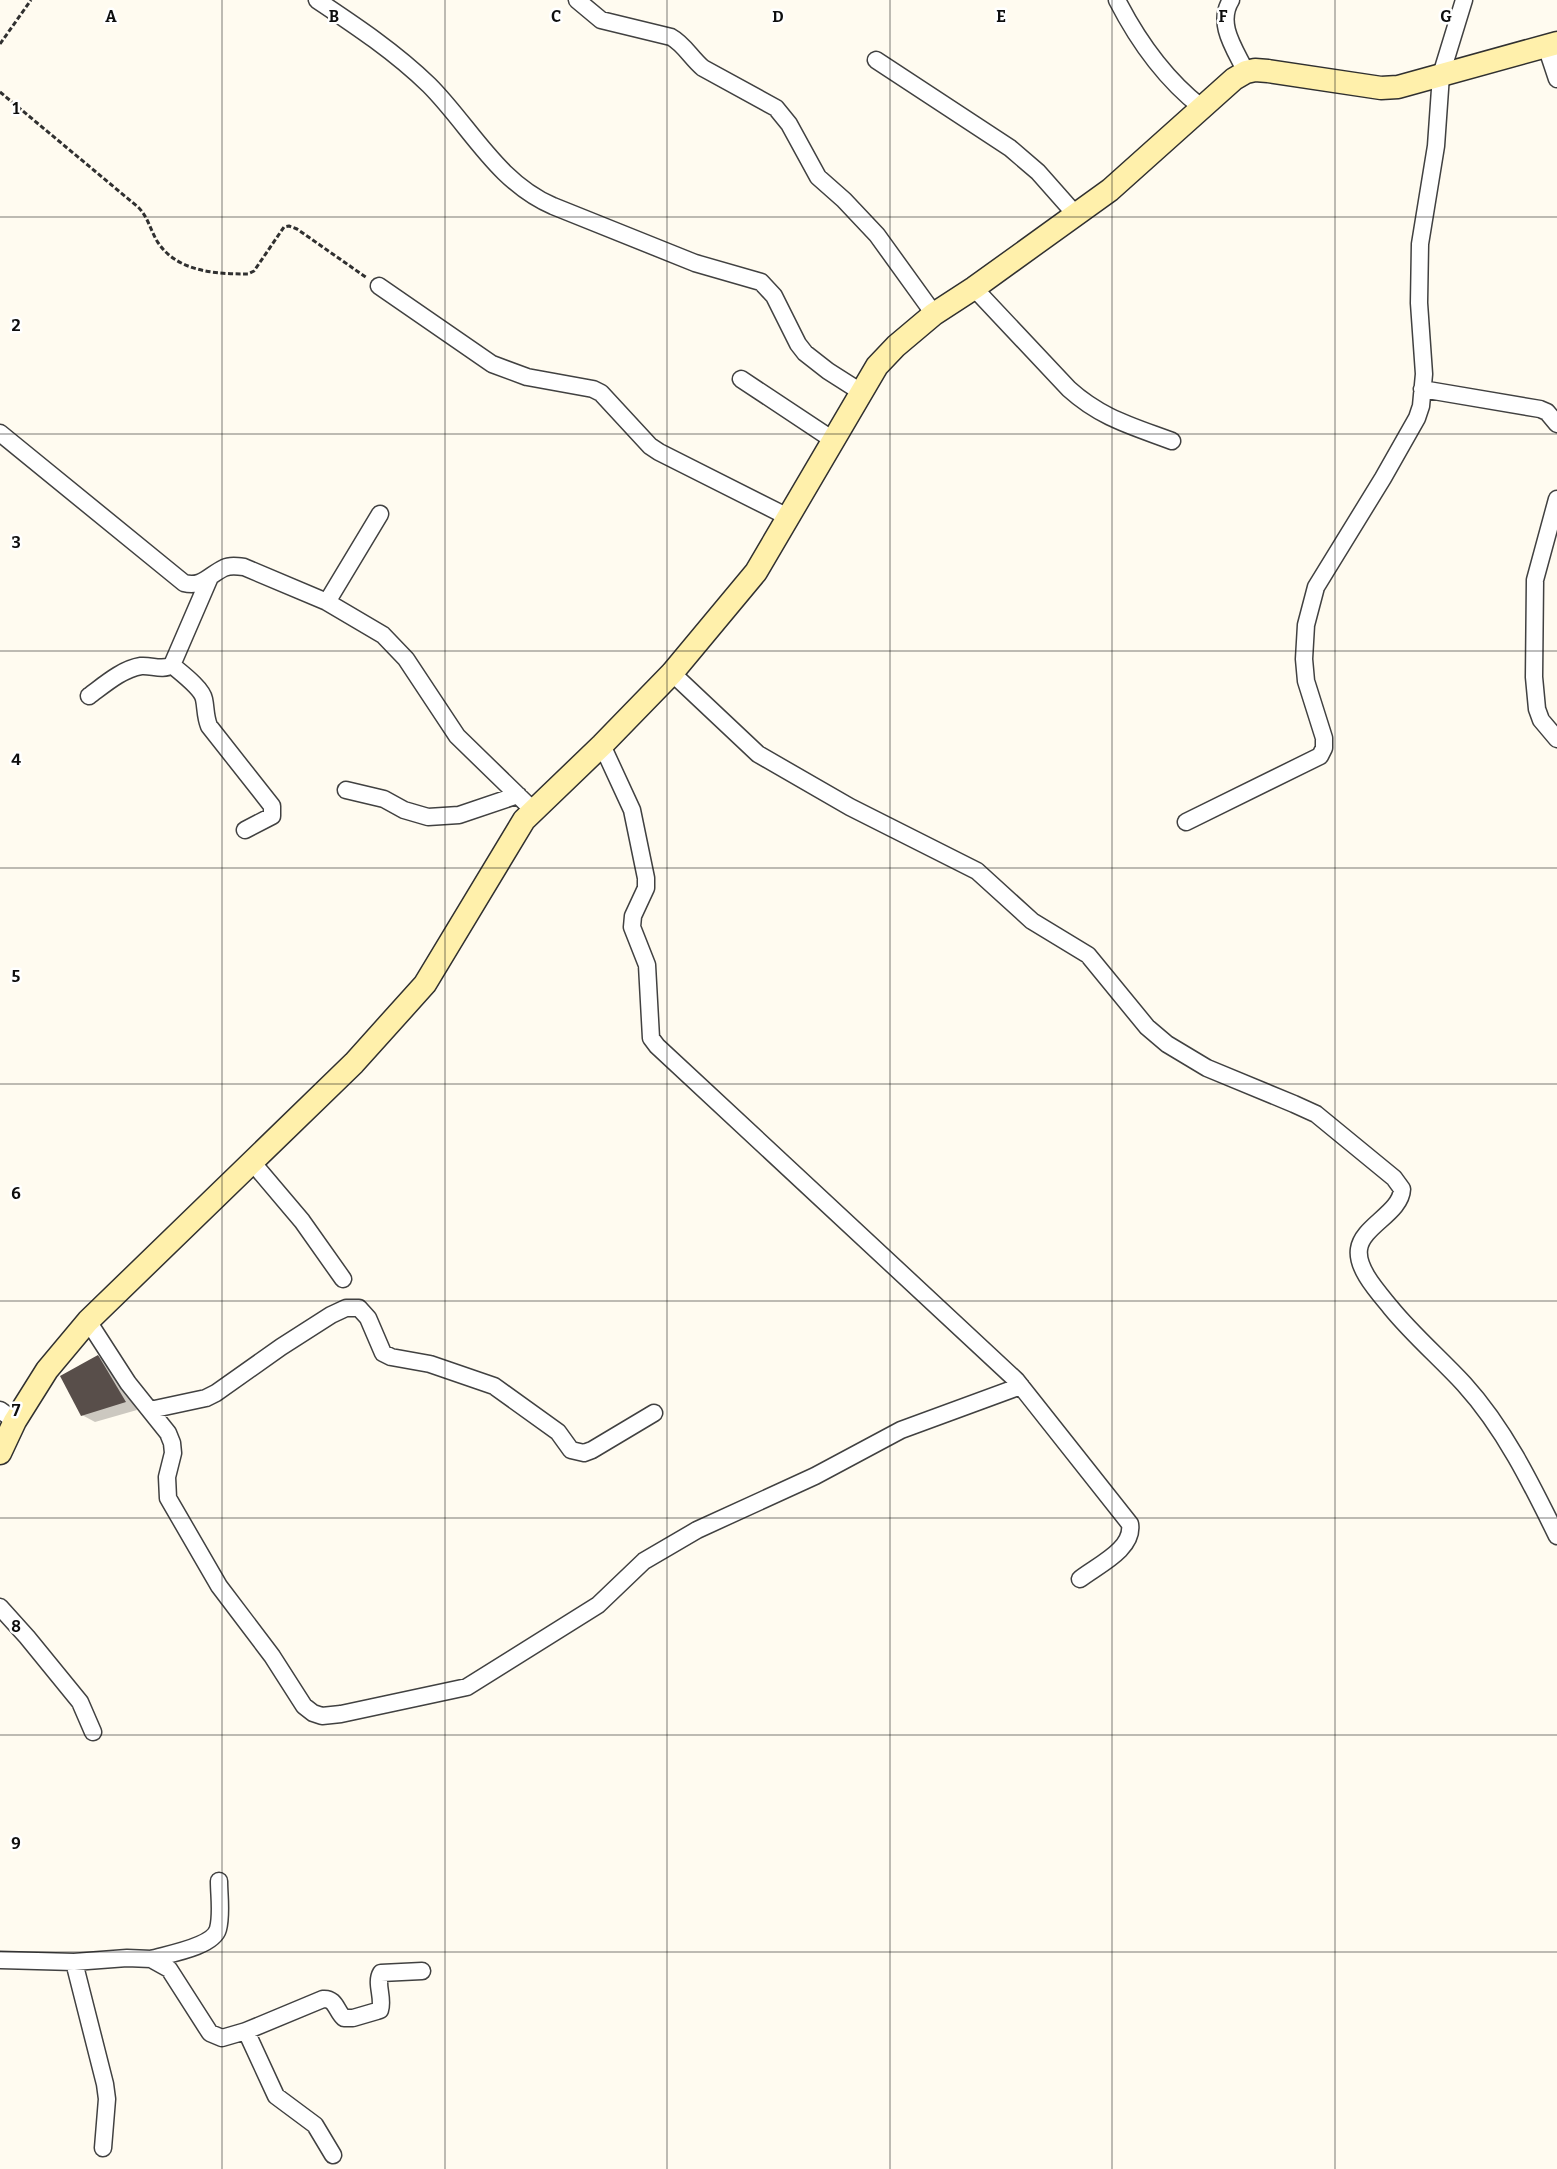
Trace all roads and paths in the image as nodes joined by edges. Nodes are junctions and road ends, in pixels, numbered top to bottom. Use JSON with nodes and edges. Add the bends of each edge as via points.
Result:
{"nodes":[{"id":1,"x":31,"y":0,"type":"edge"},
{"id":2,"x":317,"y":0,"type":"edge"},
{"id":3,"x":577,"y":0,"type":"edge"},
{"id":4,"x":1117,"y":0,"type":"edge"},
{"id":5,"x":1232,"y":0,"type":"edge"},
{"id":6,"x":1464,"y":0,"type":"edge"},
{"id":7,"x":0,"y":44,"type":"edge"},
{"id":8,"x":1552,"y":44,"type":"edge"},
{"id":9,"x":876,"y":60,"type":"dead end"},
{"id":10,"x":1246,"y":72,"type":"junction"},
{"id":11,"x":1441,"y":75,"type":"junction"},
{"id":12,"x":1557,"y":79,"type":"edge"},
{"id":13,"x":0,"y":92,"type":"edge"},
{"id":14,"x":1201,"y":107,"type":"junction"},
{"id":15,"x":1076,"y":215,"type":"junction"},
{"id":16,"x":379,"y":286,"type":"joint"},
{"id":17,"x":974,"y":288,"type":"junction"},
{"id":18,"x":934,"y":314,"type":"junction"},
{"id":19,"x":740,"y":379,"type":"dead end"},
{"id":20,"x":1422,"y":389,"type":"junction"},
{"id":21,"x":861,"y":392,"type":"junction"},
{"id":22,"x":1557,"y":424,"type":"edge"},
{"id":23,"x":0,"y":433,"type":"edge"},
{"id":24,"x":833,"y":440,"type":"junction"},
{"id":25,"x":1172,"y":441,"type":"dead end"},
{"id":26,"x":1557,"y":499,"type":"edge"},
{"id":27,"x":380,"y":514,"type":"dead end"},
{"id":28,"x":788,"y":517,"type":"junction"},
{"id":29,"x":210,"y":577,"type":"junction"},
{"id":30,"x":327,"y":602,"type":"junction"},
{"id":31,"x":172,"y":665,"type":"junction"},
{"id":32,"x":672,"y":673,"type":"junction"},
{"id":33,"x":89,"y":696,"type":"dead end"},
{"id":34,"x":1557,"y":739,"type":"edge"},
{"id":35,"x":602,"y":745,"type":"junction"},
{"id":36,"x":346,"y":790,"type":"dead end"},
{"id":37,"x":526,"y":802,"type":"junction"},
{"id":38,"x":1186,"y":822,"type":"dead end"},
{"id":39,"x":245,"y":830,"type":"dead end"},
{"id":40,"x":252,"y":1162,"type":"junction"},
{"id":41,"x":343,"y":1278,"type":"dead end"},
{"id":42,"x":88,"y":1321,"type":"junction"},
{"id":43,"x":1021,"y":1386,"type":"junction"},
{"id":44,"x":150,"y":1410,"type":"junction"},
{"id":45,"x":654,"y":1413,"type":"dead end"},
{"id":46,"x":8,"y":1415,"type":"edge"},
{"id":47,"x":0,"y":1453,"type":"edge"},
{"id":48,"x":1557,"y":1536,"type":"edge"},
{"id":49,"x":1080,"y":1579,"type":"dead end"},
{"id":50,"x":0,"y":1607,"type":"edge"},
{"id":51,"x":93,"y":1732,"type":"dead end"},
{"id":52,"x":219,"y":1881,"type":"dead end"},
{"id":53,"x":151,"y":1959,"type":"junction"},
{"id":54,"x":0,"y":1960,"type":"edge"},
{"id":55,"x":74,"y":1962,"type":"junction"},
{"id":56,"x":422,"y":1971,"type":"dead end"},
{"id":57,"x":246,"y":2031,"type":"junction"},
{"id":58,"x":103,"y":2148,"type":"dead end"},
{"id":59,"x":333,"y":2155,"type":"dead end"}],
"edges":[{"from":1,"to":7,"type":"path"},
{"from":2,"to":21,"type":"street","via":[[386,48],[428,84],[493,162],[534,196],[695,263],[761,282],[774,296],[798,344],[806,353],[821,367]]},
{"from":3,"to":18,"type":"street","via":[[601,20],[671,37],[702,68],[776,108],[789,124],[818,177],[877,235]]},
{"from":4,"to":14,"type":"street","via":[[1165,75]]},
{"from":5,"to":10,"type":"street","via":[[1227,6],[1224,25]]},
{"from":6,"to":11,"type":"street"},
{"from":8,"to":11,"type":"street"},
{"from":8,"to":12,"type":"street"},
{"from":9,"to":15,"type":"street","via":[[1010,148],[1038,172]]},
{"from":10,"to":11,"type":"street","via":[[1268,71],[1381,88],[1398,87]]},
{"from":10,"to":14,"type":"street"},
{"from":11,"to":20,"type":"street","via":[[1436,146],[1420,244],[1418,303],[1424,374]]},
{"from":13,"to":16,"type":"path","via":[[138,207],[161,247],[183,264],[205,271],[248,274],[254,271],[284,228],[289,226]]},
{"from":14,"to":15,"type":"street","via":[[1133,170]]},
{"from":15,"to":17,"type":"street"},
{"from":16,"to":28,"type":"street","via":[[492,364],[527,377],[601,393],[659,452]]},
{"from":17,"to":18,"type":"street"},
{"from":17,"to":25,"type":"street","via":[[1085,403],[1112,418]]},
{"from":18,"to":21,"type":"street","via":[[877,366]]},
{"from":19,"to":24,"type":"street"},
{"from":20,"to":22,"type":"street","via":[[1540,409]]},
{"from":20,"to":38,"type":"street","via":[[1416,418],[1316,587],[1310,606],[1304,659],[1306,681],[1324,738],[1320,756]]},
{"from":21,"to":24,"type":"street"},
{"from":23,"to":29,"type":"street","via":[[184,583],[199,584]]},
{"from":24,"to":28,"type":"street"},
{"from":26,"to":34,"type":"street","via":[[1535,580],[1534,677],[1541,720]]},
{"from":27,"to":30,"type":"street"},
{"from":28,"to":32,"type":"street","via":[[756,572]]},
{"from":29,"to":30,"type":"street","via":[[224,568],[244,567]]},
{"from":29,"to":31,"type":"street"},
{"from":30,"to":37,"type":"street","via":[[395,645],[456,736]]},
{"from":31,"to":33,"type":"street","via":[[130,669]]},
{"from":31,"to":39,"type":"street","via":[[200,691],[209,726],[272,806],[272,816]]},
{"from":32,"to":35,"type":"street"},
{"from":32,"to":48,"type":"street","via":[[758,754],[850,807],[977,871],[1032,921],[1088,956],[1147,1027],[1167,1044],[1207,1068],[1316,1114],[1394,1178],[1402,1189],[1399,1200],[1364,1238],[1359,1249],[1369,1281],[1408,1329],[1465,1385],[1492,1419],[1534,1489]]},
{"from":35,"to":37,"type":"street"},
{"from":35,"to":43,"type":"street","via":[[632,810],[646,878],[646,888],[633,916],[632,927],[647,965],[651,1038],[656,1046]]},
{"from":36,"to":37,"type":"street","via":[[384,799],[404,810],[428,817],[459,815]]},
{"from":37,"to":40,"type":"street","via":[[524,820],[425,984],[354,1063]]},
{"from":40,"to":41,"type":"street","via":[[302,1220]]},
{"from":40,"to":42,"type":"street"},
{"from":42,"to":44,"type":"street","via":[[128,1383]]},
{"from":42,"to":46,"type":"street"},
{"from":43,"to":44,"type":"street","via":[[901,1430],[815,1476],[697,1530],[644,1561],[598,1605],[467,1687],[322,1716],[304,1706],[272,1656],[219,1586],[172,1505],[167,1489],[172,1443]]},
{"from":43,"to":49,"type":"street","via":[[1130,1524],[1132,1532],[1126,1545]]},
{"from":44,"to":45,"type":"street","via":[[216,1393],[323,1320],[353,1307],[359,1308],[368,1318],[383,1354],[430,1364],[494,1386],[558,1432],[571,1450],[584,1453],[592,1450]]},
{"from":46,"to":47,"type":"street"},
{"from":50,"to":51,"type":"street","via":[[80,1702]]},
{"from":52,"to":53,"type":"street","via":[[219,1920],[215,1935],[206,1943]]},
{"from":53,"to":55,"type":"street"},
{"from":53,"to":57,"type":"street","via":[[169,1969],[210,2033],[222,2038]]},
{"from":54,"to":55,"type":"street"},
{"from":55,"to":58,"type":"street","via":[[105,2084]]},
{"from":56,"to":57,"type":"street","via":[[381,1973],[380,2010],[344,2018],[334,2002],[323,1999]]},
{"from":57,"to":59,"type":"street","via":[[276,2096],[315,2125]]}]}
